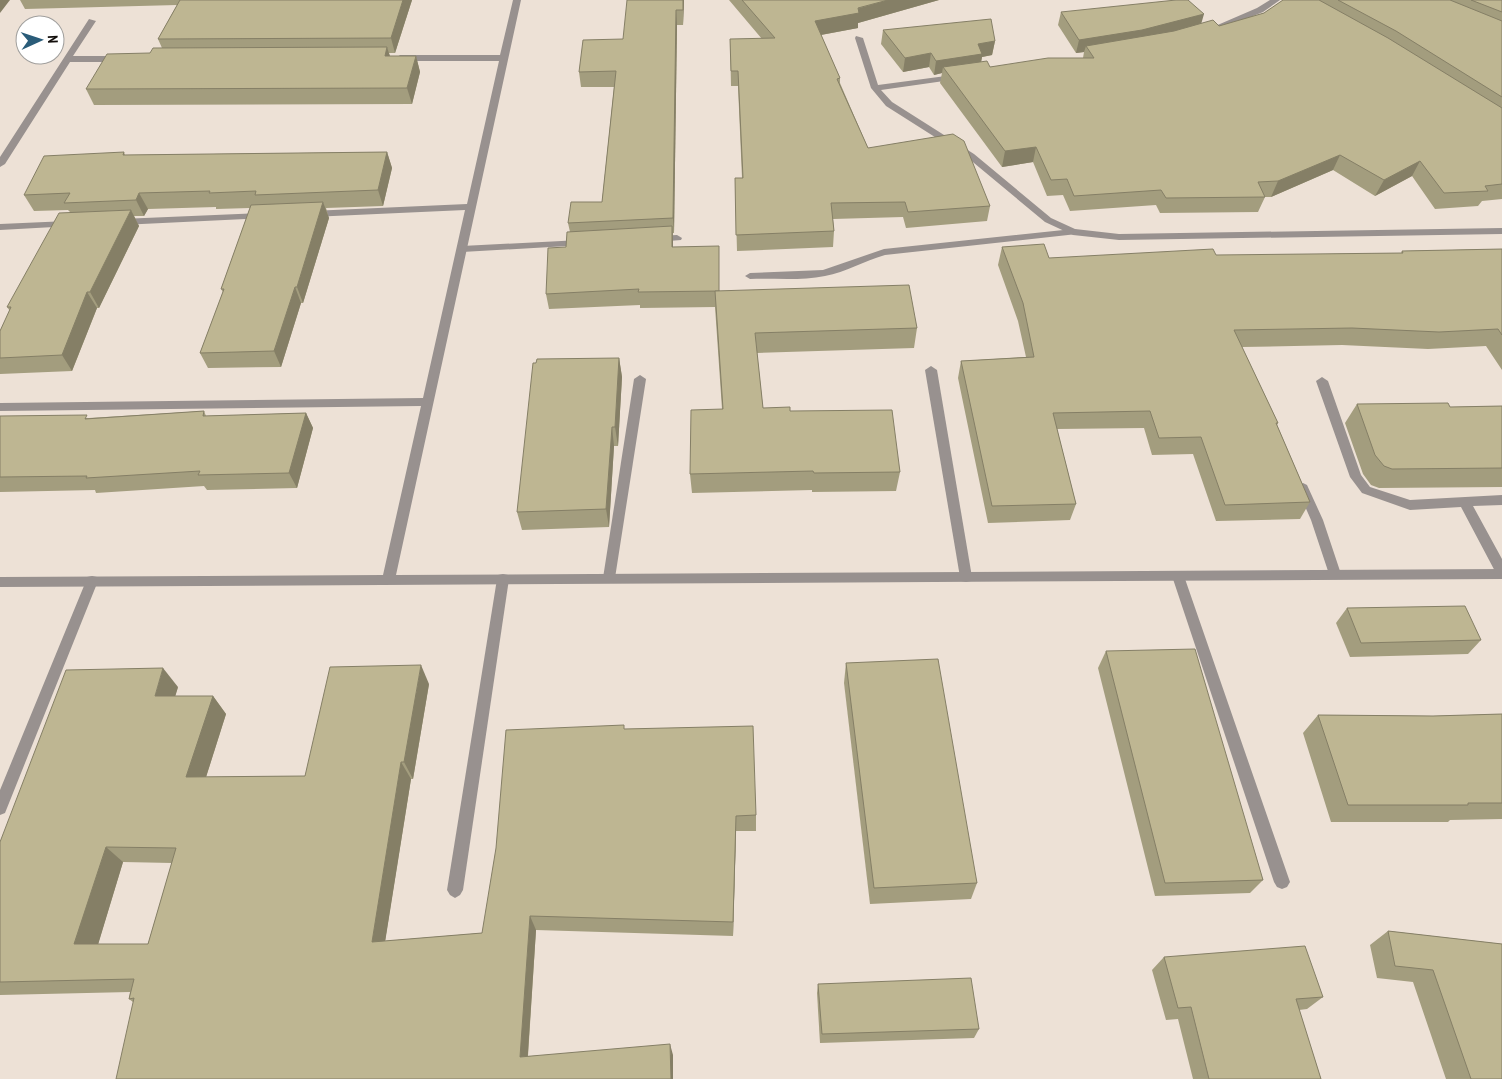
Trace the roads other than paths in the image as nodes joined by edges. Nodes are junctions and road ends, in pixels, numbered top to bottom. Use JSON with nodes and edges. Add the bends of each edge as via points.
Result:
{"nodes":[{"id":1,"x":517,"y":0,"type":"edge"},
{"id":2,"x":1276,"y":0,"type":"edge"},
{"id":3,"x":92,"y":21,"type":"dead end"},
{"id":4,"x":1197,"y":35,"type":"edge"},
{"id":5,"x":859,"y":38,"type":"dead end"},
{"id":6,"x":395,"y":58,"type":"edge"},
{"id":7,"x":504,"y":58,"type":"junction"},
{"id":8,"x":68,"y":59,"type":"junction"},
{"id":9,"x":127,"y":59,"type":"edge"},
{"id":10,"x":970,"y":74,"type":"edge"},
{"id":11,"x":875,"y":88,"type":"junction"},
{"id":12,"x":0,"y":164,"type":"edge"},
{"id":13,"x":471,"y":207,"type":"junction"},
{"id":14,"x":304,"y":214,"type":"edge"},
{"id":15,"x":274,"y":215,"type":"edge"},
{"id":16,"x":108,"y":222,"type":"edge"},
{"id":17,"x":78,"y":223,"type":"edge"},
{"id":18,"x":0,"y":227,"type":"edge"},
{"id":19,"x":1502,"y":231,"type":"edge"},
{"id":20,"x":1074,"y":232,"type":"junction"},
{"id":21,"x":677,"y":238,"type":"dead end"},
{"id":22,"x":648,"y":239,"type":"edge"},
{"id":23,"x":589,"y":242,"type":"edge"},
{"id":24,"x":462,"y":249,"type":"junction"},
{"id":25,"x":750,"y":276,"type":"dead end"},
{"id":26,"x":931,"y":370,"type":"dead end"},
{"id":27,"x":640,"y":379,"type":"dead end"},
{"id":28,"x":1322,"y":381,"type":"dead end"},
{"id":29,"x":428,"y":402,"type":"junction"},
{"id":30,"x":0,"y":407,"type":"edge"},
{"id":31,"x":1298,"y":476,"type":"edge"},
{"id":32,"x":1502,"y":500,"type":"edge"},
{"id":33,"x":1464,"y":501,"type":"junction"},
{"id":34,"x":1502,"y":572,"type":"edge"},
{"id":35,"x":1335,"y":574,"type":"junction"},
{"id":36,"x":1178,"y":576,"type":"junction"},
{"id":37,"x":966,"y":577,"type":"junction"},
{"id":38,"x":609,"y":578,"type":"junction"},
{"id":39,"x":503,"y":579,"type":"junction"},
{"id":40,"x":388,"y":580,"type":"junction"},
{"id":41,"x":92,"y":581,"type":"junction"},
{"id":42,"x":0,"y":582,"type":"edge"},
{"id":43,"x":0,"y":808,"type":"edge"},
{"id":44,"x":1282,"y":882,"type":"dead end"},
{"id":45,"x":455,"y":890,"type":"dead end"}],
"edges":[{"from":1,"to":7,"type":"street"},
{"from":2,"to":4,"type":"street","via":[[1260,10]]},
{"from":3,"to":8,"type":"street"},
{"from":5,"to":11,"type":"street"},
{"from":6,"to":7,"type":"street"},
{"from":7,"to":13,"type":"street"},
{"from":8,"to":9,"type":"street"},
{"from":8,"to":12,"type":"street"},
{"from":10,"to":11,"type":"street"},
{"from":11,"to":20,"type":"street","via":[[889,104],[972,156],[1048,220]]},
{"from":13,"to":14,"type":"street"},
{"from":13,"to":24,"type":"street"},
{"from":15,"to":16,"type":"street"},
{"from":17,"to":18,"type":"street"},
{"from":19,"to":20,"type":"street","via":[[1119,237]]},
{"from":20,"to":25,"type":"street","via":[[884,252],[823,273]]},
{"from":21,"to":22,"type":"street"},
{"from":23,"to":24,"type":"street"},
{"from":24,"to":29,"type":"street"},
{"from":26,"to":37,"type":"street"},
{"from":27,"to":38,"type":"street"},
{"from":28,"to":33,"type":"street","via":[[1356,476],[1366,490],[1410,504]]},
{"from":29,"to":30,"type":"street"},
{"from":29,"to":40,"type":"street"},
{"from":31,"to":35,"type":"street"},
{"from":32,"to":33,"type":"street"},
{"from":33,"to":34,"type":"street"},
{"from":34,"to":35,"type":"street"},
{"from":35,"to":36,"type":"street"},
{"from":36,"to":37,"type":"street"},
{"from":36,"to":44,"type":"street"},
{"from":37,"to":38,"type":"street"},
{"from":38,"to":39,"type":"street"},
{"from":39,"to":40,"type":"street"},
{"from":39,"to":45,"type":"street"},
{"from":40,"to":41,"type":"street"},
{"from":41,"to":42,"type":"street"},
{"from":41,"to":43,"type":"street"}]}
